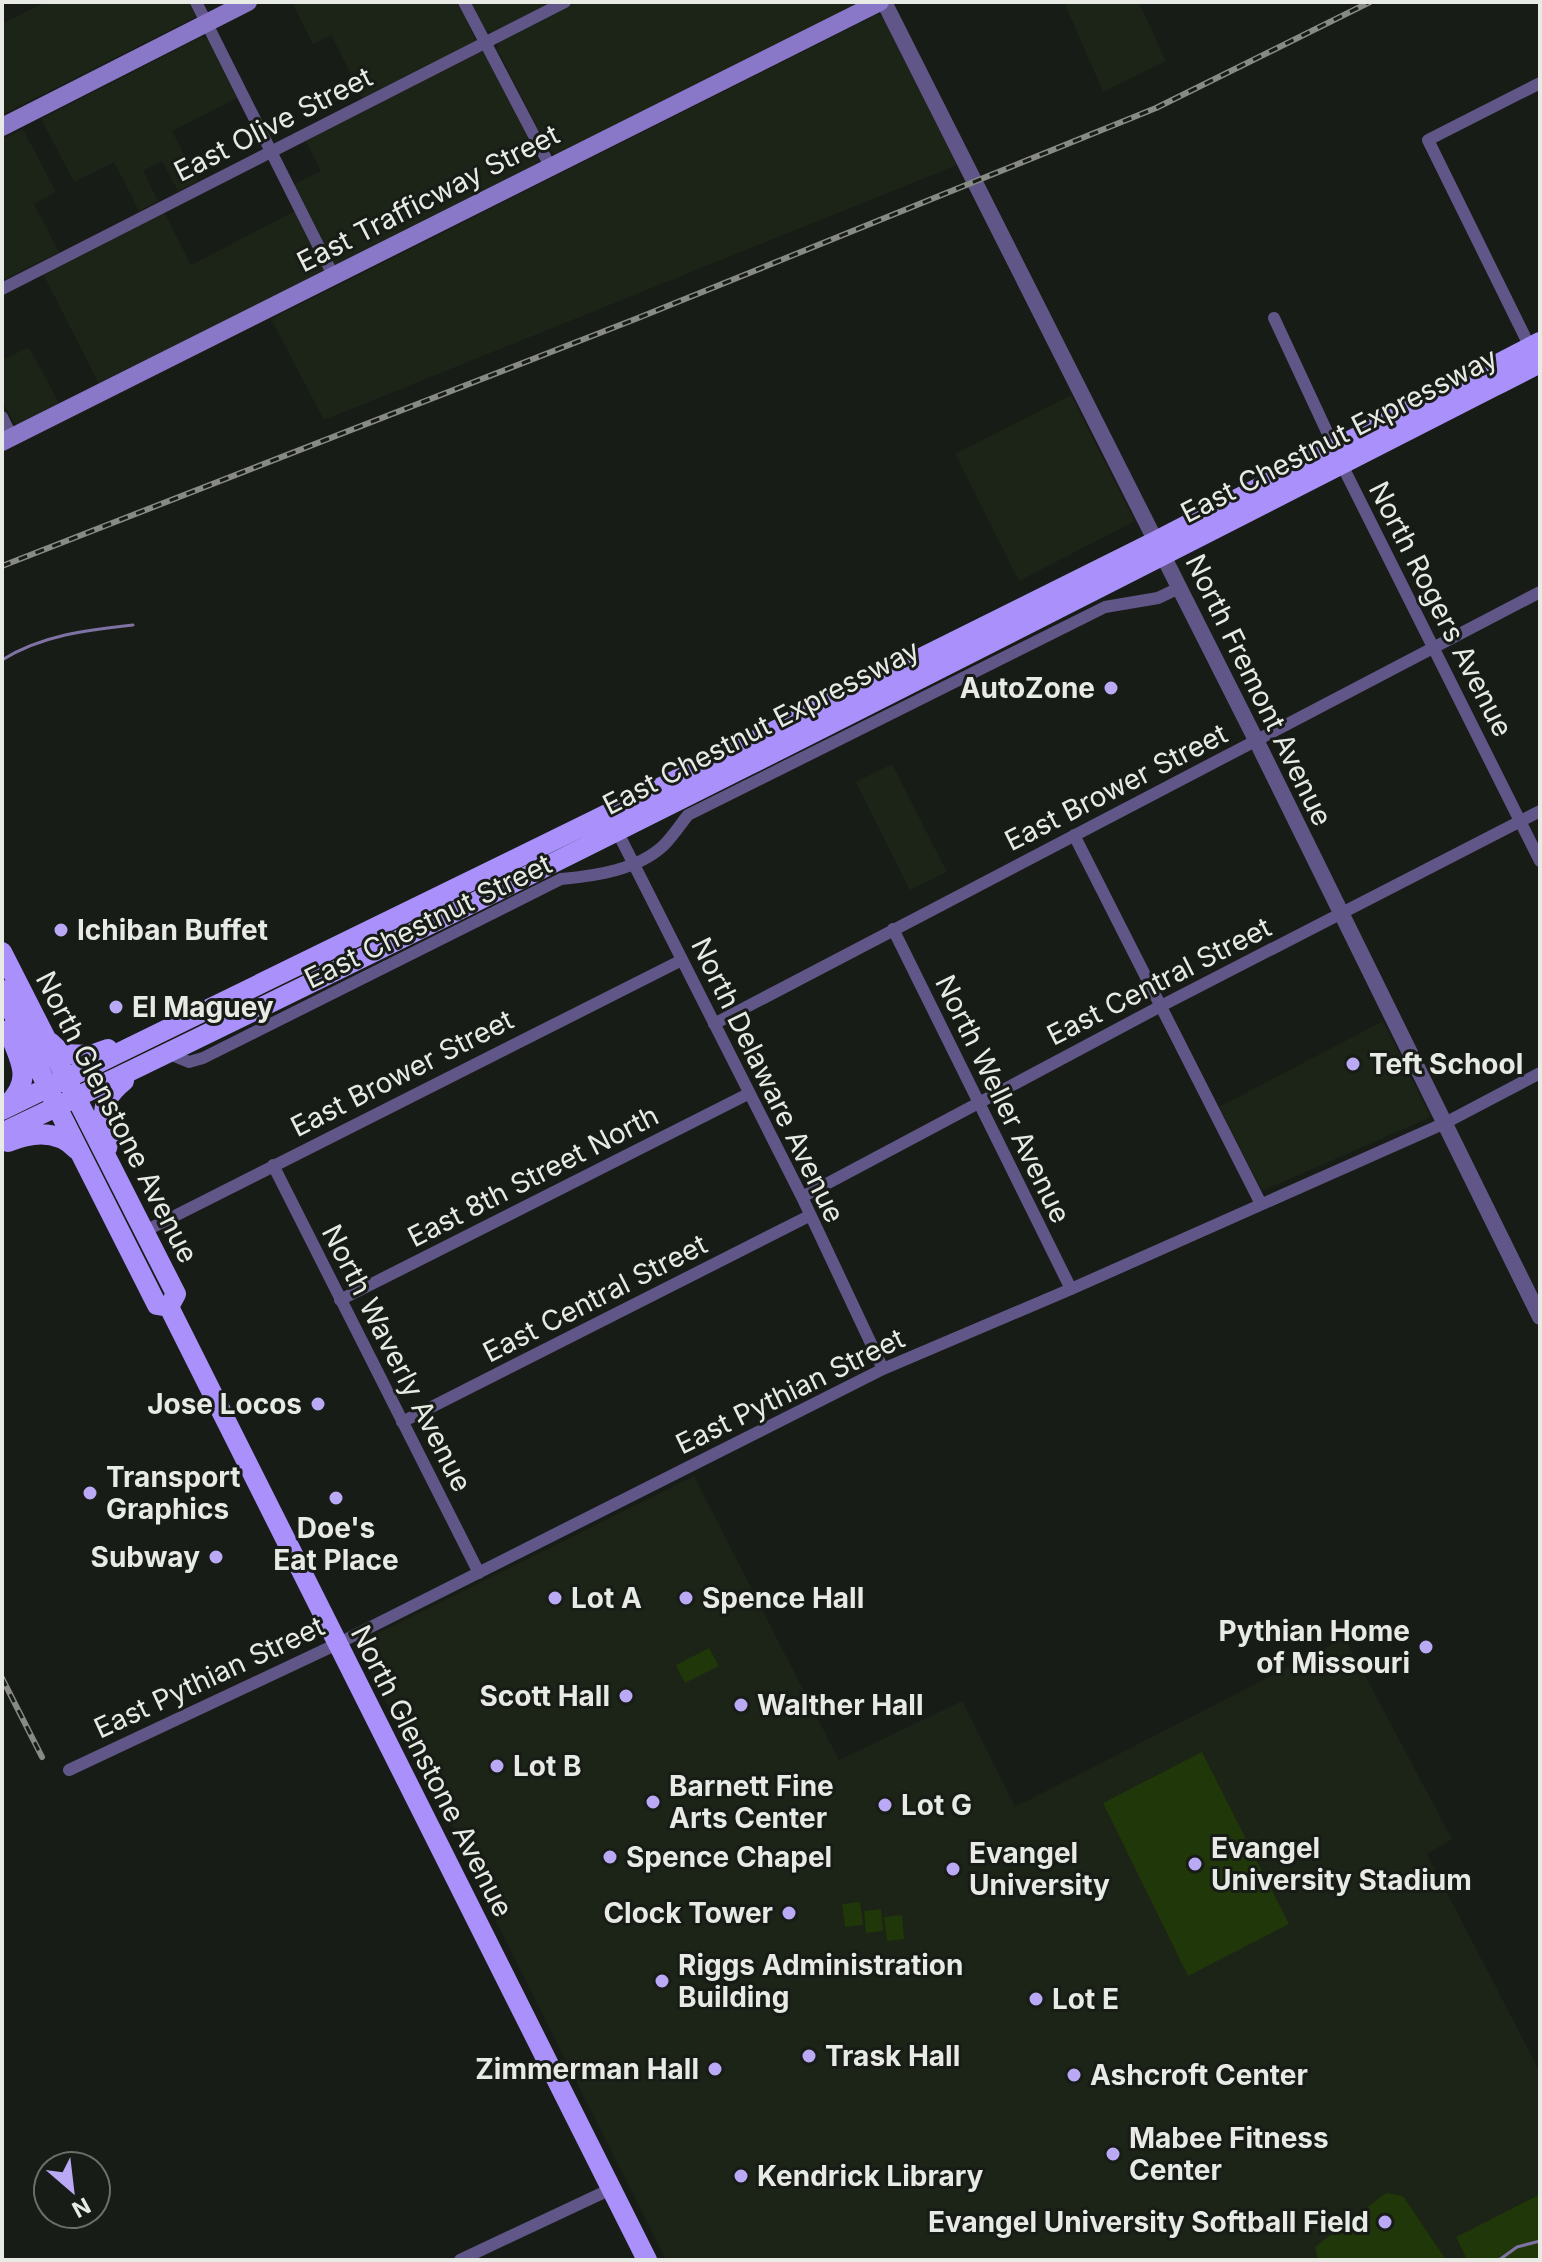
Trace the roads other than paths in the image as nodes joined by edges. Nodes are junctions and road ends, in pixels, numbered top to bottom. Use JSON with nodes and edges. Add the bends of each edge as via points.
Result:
{"nodes":[{"id":1,"x":196,"y":2,"type":"edge"},
{"id":2,"x":248,"y":2,"type":"edge"},
{"id":3,"x":464,"y":2,"type":"edge"},
{"id":4,"x":565,"y":2,"type":"edge"},
{"id":5,"x":882,"y":2,"type":"edge"},
{"id":6,"x":207,"y":23,"type":"junction"},
{"id":7,"x":486,"y":42,"type":"junction"},
{"id":8,"x":1540,"y":83,"type":"edge"},
{"id":9,"x":2,"y":127,"type":"edge"},
{"id":10,"x":270,"y":152,"type":"junction"},
{"id":11,"x":551,"y":168,"type":"junction"},
{"id":12,"x":334,"y":277,"type":"junction"},
{"id":13,"x":2,"y":289,"type":"edge"},
{"id":14,"x":1274,"y":318,"type":"dead end"},
{"id":15,"x":1538,"y":357,"type":"edge"},
{"id":16,"x":2,"y":417,"type":"edge"},
{"id":17,"x":7,"y":440,"type":"edge"},
{"id":18,"x":1338,"y":457,"type":"junction"},
{"id":19,"x":1160,"y":549,"type":"junction"},
{"id":20,"x":1179,"y":588,"type":"junction"},
{"id":21,"x":1540,"y":592,"type":"edge"},
{"id":22,"x":1433,"y":647,"type":"junction"},
{"id":23,"x":1257,"y":742,"type":"junction"},
{"id":24,"x":1540,"y":811,"type":"edge"},
{"id":25,"x":1521,"y":821,"type":"junction"},
{"id":26,"x":613,"y":822,"type":"junction"},
{"id":27,"x":1074,"y":835,"type":"junction"},
{"id":28,"x":1540,"y":861,"type":"edge"},
{"id":29,"x":633,"y":863,"type":"junction"},
{"id":30,"x":1341,"y":915,"type":"junction"},
{"id":31,"x":893,"y":929,"type":"junction"},
{"id":32,"x":2,"y":952,"type":"edge"},
{"id":33,"x":682,"y":960,"type":"junction"},
{"id":34,"x":266,"y":982,"type":"junction"},
{"id":35,"x":2,"y":990,"type":"edge"},
{"id":36,"x":1159,"y":1007,"type":"junction"},
{"id":37,"x":2,"y":1015,"type":"edge"},
{"id":38,"x":714,"y":1024,"type":"junction"},
{"id":39,"x":44,"y":1034,"type":"junction"},
{"id":40,"x":167,"y":1053,"type":"junction"},
{"id":41,"x":146,"y":1063,"type":"junction"},
{"id":42,"x":1540,"y":1073,"type":"edge"},
{"id":43,"x":58,"y":1091,"type":"junction"},
{"id":44,"x":748,"y":1094,"type":"junction"},
{"id":45,"x":77,"y":1098,"type":"junction"},
{"id":46,"x":977,"y":1103,"type":"junction"},
{"id":47,"x":2,"y":1110,"type":"edge"},
{"id":48,"x":1445,"y":1123,"type":"junction"},
{"id":49,"x":2,"y":1133,"type":"edge"},
{"id":50,"x":2,"y":1145,"type":"edge"},
{"id":51,"x":80,"y":1153,"type":"junction"},
{"id":52,"x":105,"y":1154,"type":"junction"},
{"id":53,"x":273,"y":1165,"type":"junction"},
{"id":54,"x":802,"y":1197,"type":"junction"},
{"id":55,"x":1261,"y":1204,"type":"junction"},
{"id":56,"x":809,"y":1216,"type":"junction"},
{"id":57,"x":145,"y":1231,"type":"junction"},
{"id":58,"x":1071,"y":1289,"type":"junction"},
{"id":59,"x":1535,"y":1292,"type":"edge"},
{"id":60,"x":340,"y":1300,"type":"junction"},
{"id":61,"x":169,"y":1307,"type":"junction"},
{"id":62,"x":1540,"y":1317,"type":"edge"},
{"id":63,"x":883,"y":1369,"type":"junction"},
{"id":64,"x":402,"y":1422,"type":"junction"},
{"id":65,"x":479,"y":1573,"type":"junction"},
{"id":66,"x":337,"y":1644,"type":"junction"},
{"id":67,"x":69,"y":1770,"type":"dead end"},
{"id":68,"x":611,"y":2189,"type":"junction"},
{"id":69,"x":460,"y":2260,"type":"edge"},
{"id":70,"x":647,"y":2260,"type":"edge"}],
"edges":[{"from":1,"to":6,"type":"street"},
{"from":2,"to":6,"type":"main road"},
{"from":3,"to":7,"type":"street"},
{"from":4,"to":7,"type":"street","name":"East Olive Street"},
{"from":5,"to":11,"type":"main road","name":"East Trafficway Street"},
{"from":5,"to":19,"type":"street","name":"North Fremont Avenue"},
{"from":6,"to":9,"type":"main road"},
{"from":6,"to":10,"type":"street"},
{"from":7,"to":10,"type":"street","name":"East Olive Street"},
{"from":7,"to":11,"type":"street"},
{"from":8,"to":15,"type":"street","via":[[1428,140]]},
{"from":10,"to":12,"type":"street"},
{"from":10,"to":13,"type":"street","name":"East Olive Street"},
{"from":11,"to":12,"type":"main road","name":"East Trafficway Street"},
{"from":12,"to":17,"type":"main road","name":"East Trafficway Street"},
{"from":14,"to":18,"type":"street","name":"North Rogers Avenue"},
{"from":15,"to":18,"type":"main road","name":"East Chestnut Expressway"},
{"from":16,"to":17,"type":"street"},
{"from":18,"to":19,"type":"main road","name":"East Chestnut Expressway"},
{"from":18,"to":22,"type":"street","name":"North Rogers Avenue"},
{"from":19,"to":20,"type":"street","name":"North Fremont Avenue"},
{"from":19,"to":26,"type":"main road","name":"East Chestnut Expressway"},
{"from":20,"to":23,"type":"street","name":"North Fremont Avenue"},
{"from":20,"to":29,"type":"street","name":"East Chestnut Street","via":[[1158,598],[1105,607],[688,815],[662,847]]},
{"from":21,"to":22,"type":"street","name":"East Brower Street"},
{"from":22,"to":23,"type":"street","name":"East Brower Street"},
{"from":22,"to":25,"type":"street","name":"North Rogers Avenue"},
{"from":23,"to":27,"type":"street","name":"East Brower Street"},
{"from":23,"to":30,"type":"street","name":"North Fremont Avenue"},
{"from":24,"to":25,"type":"street","name":"East Central Street"},
{"from":25,"to":28,"type":"street","name":"North Rogers Avenue"},
{"from":25,"to":30,"type":"street","name":"East Central Street"},
{"from":26,"to":29,"type":"street","name":"North Delaware Avenue"},
{"from":26,"to":34,"type":"main road","name":"East Chestnut Expressway"},
{"from":26,"to":40,"type":"main road","name":"East Chestnut Expressway"},
{"from":27,"to":31,"type":"street","name":"East Brower Street"},
{"from":27,"to":36,"type":"street"},
{"from":29,"to":33,"type":"street","name":"North Delaware Avenue"},
{"from":29,"to":40,"type":"street","name":"East Chestnut Street","via":[[608,874],[561,879],[203,1058],[189,1062]]},
{"from":30,"to":36,"type":"street","name":"East Central Street"},
{"from":30,"to":48,"type":"street","name":"North Fremont Avenue"},
{"from":31,"to":38,"type":"street","name":"East Brower Street"},
{"from":31,"to":46,"type":"street","name":"North Weller Avenue"},
{"from":32,"to":39,"type":"main road","name":"North Glenstone Avenue"},
{"from":33,"to":38,"type":"street","name":"North Delaware Avenue"},
{"from":33,"to":53,"type":"street","name":"East Brower Street"},
{"from":34,"to":39,"type":"main road","via":[[236,988],[91,1055],[63,1054]]},
{"from":34,"to":43,"type":"main road","name":"East Chestnut Expressway"},
{"from":35,"to":43,"type":"main road","name":"North Glenstone Avenue"},
{"from":36,"to":46,"type":"street","name":"East Central Street"},
{"from":36,"to":55,"type":"street"},
{"from":37,"to":47,"type":"main road","via":[[23,1078],[19,1094]]},
{"from":38,"to":44,"type":"street","name":"North Delaware Avenue"},
{"from":39,"to":43,"type":"main road","name":"North Glenstone Avenue"},
{"from":40,"to":41,"type":"main road","name":"East Chestnut Expressway"},
{"from":41,"to":45,"type":"main road","name":"East Chestnut Expressway"},
{"from":41,"to":52,"type":"main road","via":[[108,1095],[103,1115],[110,1141]]},
{"from":42,"to":48,"type":"street","name":"East Pythian Street"},
{"from":43,"to":45,"type":"main road","name":"East Chestnut Expressway"},
{"from":43,"to":47,"type":"main road","name":"East Chestnut Expressway"},
{"from":43,"to":49,"type":"main road","name":"East Chestnut Expressway"},
{"from":43,"to":51,"type":"main road","name":"North Glenstone Avenue"},
{"from":44,"to":54,"type":"street","name":"North Delaware Avenue"},
{"from":44,"to":60,"type":"street","name":"East 8th Street North"},
{"from":45,"to":52,"type":"main road","name":"North Glenstone Avenue"},
{"from":46,"to":54,"type":"street","name":"East Central Street"},
{"from":46,"to":58,"type":"street","name":"North Weller Avenue"},
{"from":48,"to":55,"type":"street","name":"East Pythian Street"},
{"from":48,"to":59,"type":"street","name":"North Fremont Avenue"},
{"from":50,"to":51,"type":"main road","via":[[27,1135],[52,1135],[69,1141]]},
{"from":51,"to":61,"type":"main road","name":"North Glenstone Avenue","via":[[157,1305]]},
{"from":52,"to":57,"type":"main road","name":"North Glenstone Avenue"},
{"from":53,"to":57,"type":"street","name":"East Brower Street"},
{"from":53,"to":60,"type":"street","name":"North Waverly Avenue"},
{"from":54,"to":56,"type":"street","name":"North Delaware Avenue"},
{"from":55,"to":58,"type":"street","name":"East Pythian Street"},
{"from":56,"to":63,"type":"street","name":"North Delaware Avenue"},
{"from":56,"to":64,"type":"street","name":"East Central Street"},
{"from":57,"to":61,"type":"main road","name":"North Glenstone Avenue","via":[[176,1294]]},
{"from":58,"to":63,"type":"street","name":"East Pythian Street"},
{"from":59,"to":62,"type":"street","name":"North Fremont Avenue"},
{"from":60,"to":64,"type":"street","name":"North Waverly Avenue"},
{"from":61,"to":66,"type":"main road","name":"North Glenstone Avenue"},
{"from":63,"to":65,"type":"street","name":"East Pythian Street"},
{"from":64,"to":65,"type":"street","name":"North Waverly Avenue"},
{"from":65,"to":66,"type":"street","name":"East Pythian Street"},
{"from":66,"to":67,"type":"street","name":"East Pythian Street"},
{"from":66,"to":68,"type":"main road","name":"North Glenstone Avenue"},
{"from":68,"to":69,"type":"street"},
{"from":68,"to":70,"type":"main road","name":"North Glenstone Avenue"}]}
